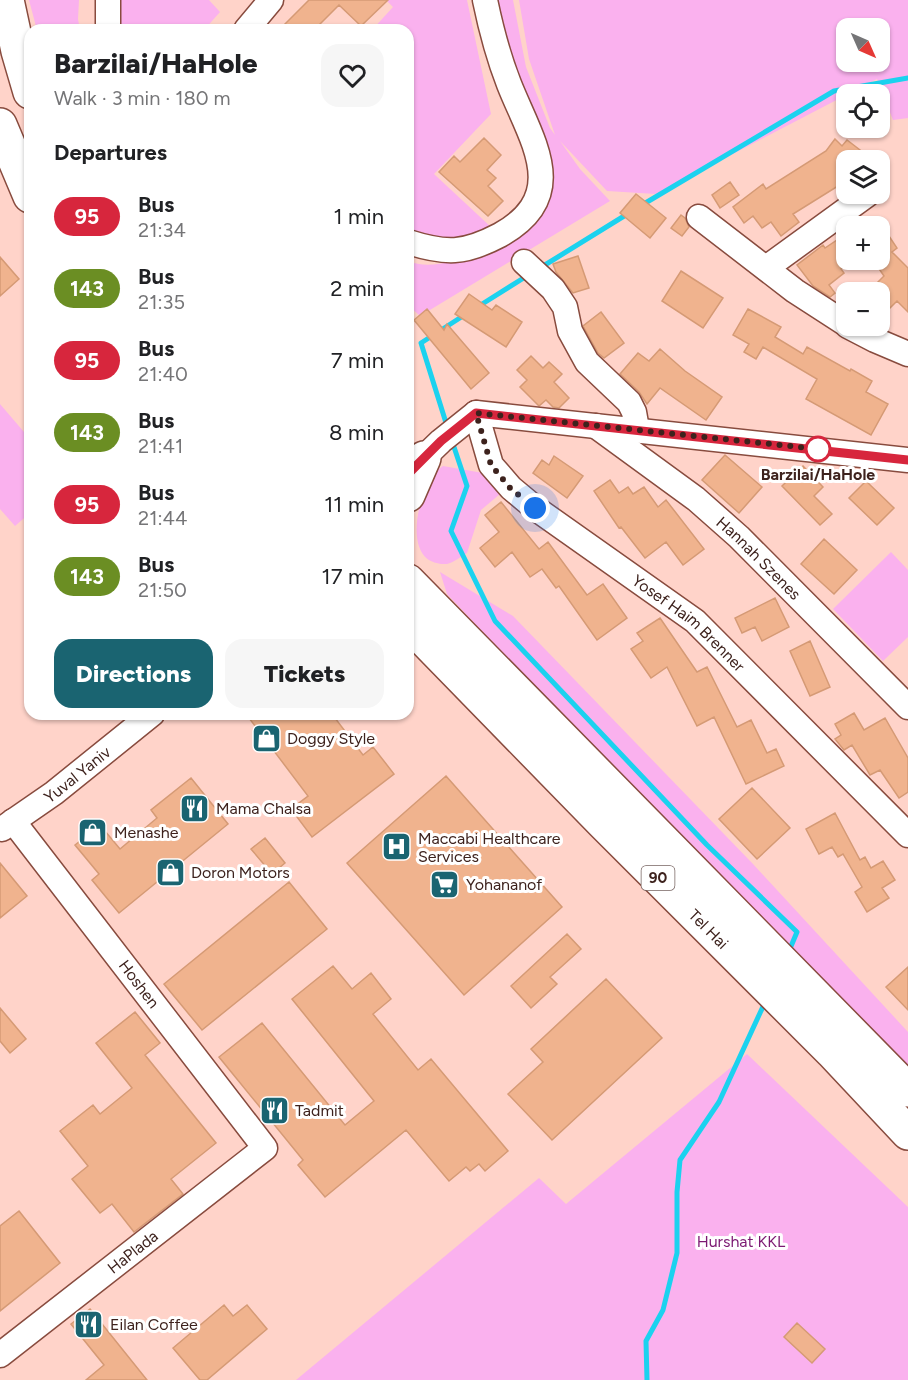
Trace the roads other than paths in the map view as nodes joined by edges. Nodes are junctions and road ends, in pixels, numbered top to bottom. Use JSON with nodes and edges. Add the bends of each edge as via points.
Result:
{"nodes":[{"id":1,"x":8,"y":0,"type":"edge"},
{"id":2,"x":108,"y":0,"type":"edge"},
{"id":3,"x":272,"y":0,"type":"edge"},
{"id":4,"x":485,"y":0,"type":"edge"},
{"id":5,"x":108,"y":24,"type":"edge"},
{"id":6,"x":251,"y":24,"type":"edge"},
{"id":7,"x":24,"y":72,"type":"edge"},
{"id":8,"x":0,"y":125,"type":"edge"},
{"id":9,"x":24,"y":182,"type":"edge"},
{"id":10,"x":854,"y":204,"type":"edge"},
{"id":11,"x":699,"y":217,"type":"dead end"},
{"id":12,"x":414,"y":244,"type":"edge"},
{"id":13,"x":524,"y":262,"type":"dead end"},
{"id":14,"x":766,"y":268,"type":"junction"},
{"id":15,"x":836,"y":318,"type":"edge"},
{"id":16,"x":868,"y":336,"type":"edge"},
{"id":17,"x":908,"y":354,"type":"edge"},
{"id":18,"x":476,"y":413,"type":"junction"},
{"id":19,"x":594,"y":425,"type":"junction"},
{"id":20,"x":637,"y":429,"type":"junction"},
{"id":21,"x":908,"y":460,"type":"edge"},
{"id":22,"x":414,"y":464,"type":"edge"},
{"id":23,"x":414,"y":601,"type":"edge"},
{"id":24,"x":417,"y":623,"type":"edge"},
{"id":25,"x":908,"y":707,"type":"edge"},
{"id":26,"x":145,"y":720,"type":"edge"},
{"id":27,"x":7,"y":826,"type":"edge"},
{"id":28,"x":908,"y":835,"type":"edge"},
{"id":29,"x":908,"y":1090,"type":"edge"},
{"id":30,"x":908,"y":1133,"type":"edge"},
{"id":31,"x":265,"y":1148,"type":"joint"},
{"id":32,"x":0,"y":1354,"type":"edge"}],
"edges":[{"from":1,"to":7,"type":"highway"},
{"from":2,"to":5,"type":"street"},
{"from":3,"to":6,"type":"street"},
{"from":4,"to":12,"type":"street","via":[[492,37],[536,145],[542,173],[540,190],[531,210],[513,228],[487,242],[465,250],[435,250]]},
{"from":8,"to":9,"type":"highway"},
{"from":10,"to":14,"type":"street"},
{"from":11,"to":14,"type":"street"},
{"from":13,"to":20,"type":"street","via":[[553,289],[565,307],[570,331],[587,362],[629,402]]},
{"from":14,"to":15,"type":"street"},
{"from":16,"to":17,"type":"street"},
{"from":18,"to":19,"type":"street"},
{"from":18,"to":22,"type":"street"},
{"from":18,"to":28,"type":"street","name":"Yosef Haim Brenner","via":[[491,465],[511,489],[695,621]]},
{"from":19,"to":20,"type":"street"},
{"from":19,"to":25,"type":"street","name":"Hannah Szenes","via":[[705,506]]},
{"from":20,"to":21,"type":"street"},
{"from":23,"to":24,"type":"highway"},
{"from":24,"to":29,"type":"highway","name":"Tel Hai","number":"90","via":[[624,802]]},
{"from":24,"to":30,"type":"highway","name":"Tel Hai","number":"90","via":[[603,823]]},
{"from":26,"to":27,"type":"street","name":"Yuval Yaniv"},
{"from":27,"to":31,"type":"street","name":"Hoshen"},
{"from":31,"to":32,"type":"street","name":"HaPlada"}]}
